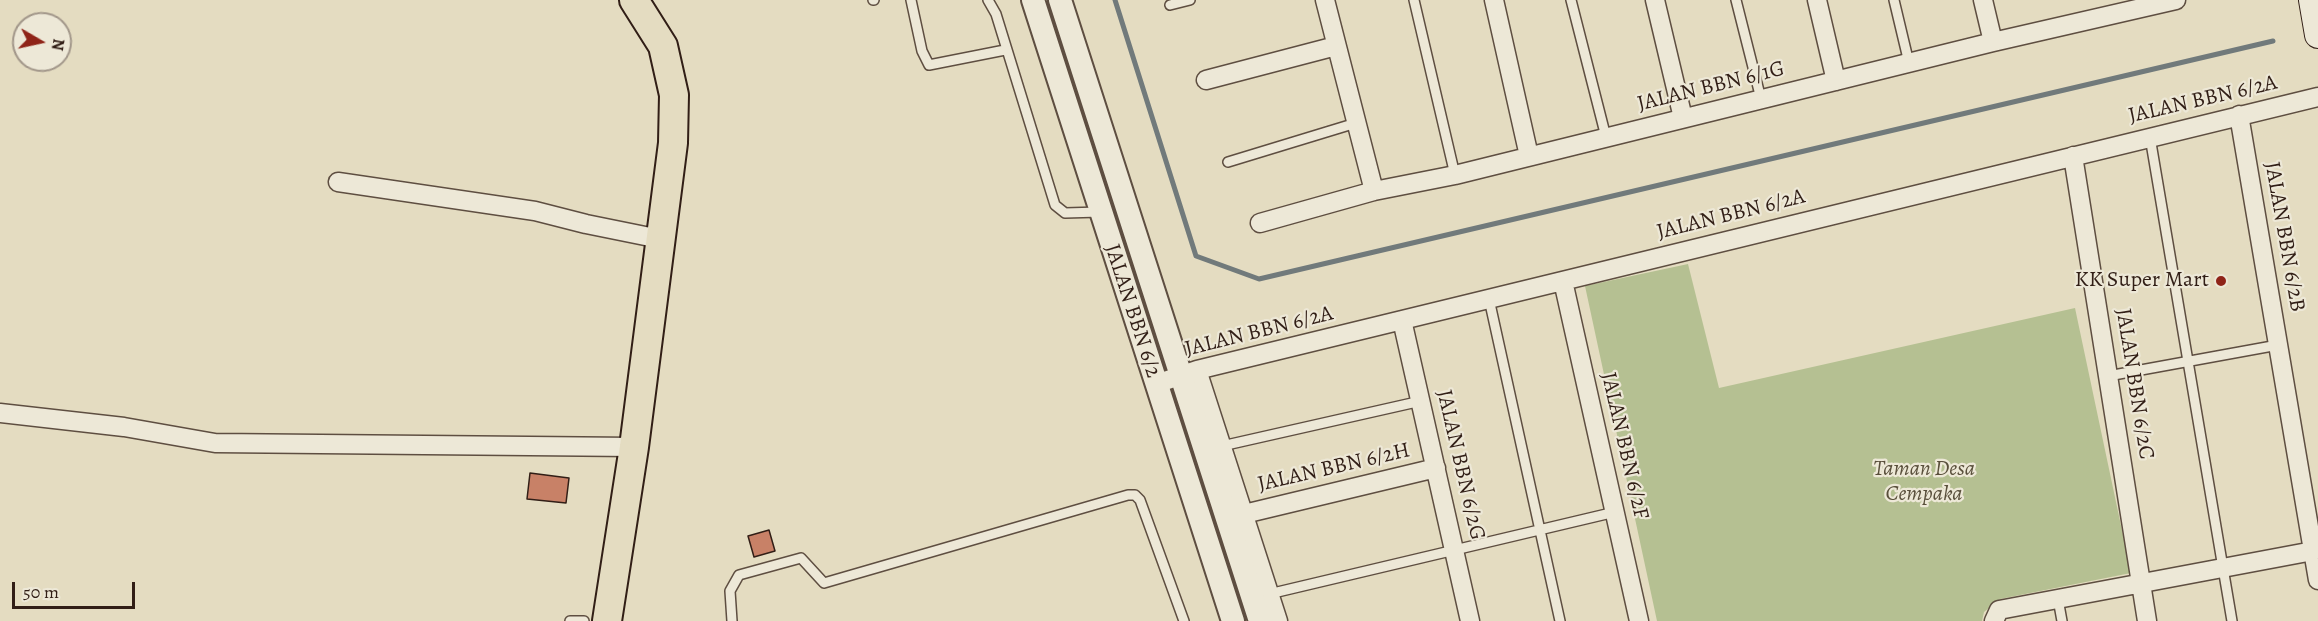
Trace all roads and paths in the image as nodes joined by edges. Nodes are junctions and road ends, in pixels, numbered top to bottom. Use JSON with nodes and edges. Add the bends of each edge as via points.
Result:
{"nodes":[{"id":1,"x":634,"y":0,"type":"edge"},
{"id":2,"x":911,"y":0,"type":"edge"},
{"id":3,"x":987,"y":0,"type":"edge"},
{"id":4,"x":1033,"y":0,"type":"edge"},
{"id":5,"x":1060,"y":0,"type":"edge"},
{"id":6,"x":1190,"y":0,"type":"edge"},
{"id":7,"x":1325,"y":0,"type":"edge"},
{"id":8,"x":1414,"y":0,"type":"edge"},
{"id":9,"x":1494,"y":0,"type":"edge"},
{"id":10,"x":1571,"y":0,"type":"edge"},
{"id":11,"x":1655,"y":0,"type":"edge"},
{"id":12,"x":1736,"y":0,"type":"edge"},
{"id":13,"x":1816,"y":0,"type":"edge"},
{"id":14,"x":1894,"y":0,"type":"edge"},
{"id":15,"x":1983,"y":0,"type":"edge"},
{"id":16,"x":2176,"y":0,"type":"edge"},
{"id":17,"x":2312,"y":0,"type":"edge"},
{"id":18,"x":1170,"y":5,"type":"dead end"},
{"id":19,"x":2318,"y":34,"type":"edge"},
{"id":20,"x":1993,"y":42,"type":"junction"},
{"id":21,"x":1336,"y":46,"type":"junction"},
{"id":22,"x":1005,"y":50,"type":"junction"},
{"id":23,"x":1909,"y":63,"type":"junction"},
{"id":24,"x":1206,"y":80,"type":"dead end"},
{"id":25,"x":1836,"y":81,"type":"junction"},
{"id":26,"x":2318,"y":97,"type":"edge"},
{"id":27,"x":1761,"y":99,"type":"junction"},
{"id":28,"x":2239,"y":115,"type":"junction"},
{"id":29,"x":1683,"y":118,"type":"junction"},
{"id":30,"x":1356,"y":123,"type":"junction"},
{"id":31,"x":1606,"y":137,"type":"junction"},
{"id":32,"x":2150,"y":137,"type":"junction"},
{"id":33,"x":1529,"y":156,"type":"junction"},
{"id":34,"x":2073,"y":156,"type":"junction"},
{"id":35,"x":1228,"y":162,"type":"dead end"},
{"id":36,"x":1455,"y":175,"type":"junction"},
{"id":37,"x":338,"y":182,"type":"dead end"},
{"id":38,"x":1374,"y":192,"type":"junction"},
{"id":39,"x":1100,"y":212,"type":"junction"},
{"id":40,"x":1260,"y":223,"type":"dead end"},
{"id":41,"x":660,"y":239,"type":"junction"},
{"id":42,"x":1563,"y":281,"type":"junction"},
{"id":43,"x":1490,"y":299,"type":"junction"},
{"id":44,"x":1402,"y":320,"type":"junction"},
{"id":45,"x":2278,"y":345,"type":"junction"},
{"id":46,"x":2188,"y":361,"type":"junction"},
{"id":47,"x":1189,"y":374,"type":"junction"},
{"id":48,"x":2108,"y":376,"type":"junction"},
{"id":49,"x":1156,"y":384,"type":"junction"},
{"id":50,"x":1421,"y":401,"type":"junction"},
{"id":51,"x":0,"y":413,"type":"edge"},
{"id":52,"x":1222,"y":446,"type":"junction"},
{"id":53,"x":634,"y":447,"type":"junction"},
{"id":54,"x":1436,"y":468,"type":"junction"},
{"id":55,"x":1615,"y":512,"type":"junction"},
{"id":56,"x":1244,"y":514,"type":"junction"},
{"id":57,"x":1540,"y":529,"type":"junction"},
{"id":58,"x":1454,"y":549,"type":"junction"},
{"id":59,"x":2313,"y":551,"type":"junction"},
{"id":60,"x":2223,"y":568,"type":"junction"},
{"id":61,"x":2318,"y":580,"type":"edge"},
{"id":62,"x":2141,"y":583,"type":"junction"},
{"id":63,"x":1269,"y":594,"type":"junction"},
{"id":64,"x":2058,"y":599,"type":"junction"},
{"id":65,"x":1997,"y":615,"type":"edge"},
{"id":66,"x":1230,"y":620,"type":"edge"},
{"id":67,"x":570,"y":621,"type":"edge"},
{"id":68,"x":584,"y":621,"type":"edge"},
{"id":69,"x":608,"y":621,"type":"edge"},
{"id":70,"x":732,"y":621,"type":"edge"},
{"id":71,"x":1184,"y":621,"type":"edge"},
{"id":72,"x":1260,"y":621,"type":"edge"},
{"id":73,"x":1278,"y":621,"type":"edge"},
{"id":74,"x":1470,"y":621,"type":"edge"},
{"id":75,"x":1560,"y":621,"type":"edge"},
{"id":76,"x":1639,"y":621,"type":"edge"},
{"id":77,"x":2062,"y":621,"type":"edge"},
{"id":78,"x":2147,"y":621,"type":"edge"},
{"id":79,"x":2232,"y":621,"type":"edge"}],
"edges":[{"from":1,"to":41,"type":"main road","via":[[663,46],[674,95],[673,143]]},
{"from":2,"to":22,"type":"lane","via":[[922,51],[929,65]]},
{"from":3,"to":22,"type":"lane","via":[[996,14]]},
{"from":4,"to":39,"type":"street","name":"JALAN BBN 6/2"},
{"from":5,"to":47,"type":"street","name":"JALAN BBN 6/2"},
{"from":6,"to":18,"type":"lane"},
{"from":7,"to":21,"type":"street"},
{"from":8,"to":36,"type":"lane"},
{"from":9,"to":33,"type":"street"},
{"from":10,"to":31,"type":"lane"},
{"from":11,"to":29,"type":"street"},
{"from":12,"to":27,"type":"lane"},
{"from":13,"to":25,"type":"street"},
{"from":14,"to":23,"type":"lane"},
{"from":15,"to":20,"type":"street"},
{"from":16,"to":20,"type":"street","name":"JALAN BBN 6/1G"},
{"from":17,"to":19,"type":"main road"},
{"from":20,"to":23,"type":"street","name":"JALAN BBN 6/1G"},
{"from":21,"to":24,"type":"street"},
{"from":21,"to":30,"type":"street"},
{"from":22,"to":39,"type":"lane","via":[[1054,205],[1065,213]]},
{"from":23,"to":25,"type":"street","name":"JALAN BBN 6/1G"},
{"from":25,"to":27,"type":"street","name":"JALAN BBN 6/1G"},
{"from":26,"to":28,"type":"street","name":"JALAN BBN 6/2A"},
{"from":27,"to":29,"type":"street","name":"JALAN BBN 6/1G"},
{"from":28,"to":32,"type":"street","name":"JALAN BBN 6/2A"},
{"from":28,"to":45,"type":"street","name":"JALAN BBN 6/2B"},
{"from":29,"to":31,"type":"street","name":"JALAN BBN 6/1G"},
{"from":30,"to":35,"type":"lane"},
{"from":30,"to":38,"type":"street"},
{"from":31,"to":33,"type":"street","name":"JALAN BBN 6/1G"},
{"from":32,"to":34,"type":"street","name":"JALAN BBN 6/2A"},
{"from":32,"to":46,"type":"lane"},
{"from":33,"to":36,"type":"street","name":"JALAN BBN 6/1G"},
{"from":34,"to":42,"type":"street","name":"JALAN BBN 6/2A"},
{"from":34,"to":48,"type":"street","name":"JALAN BBN 6/2C"},
{"from":36,"to":38,"type":"street","name":"JALAN BBN 6/1G"},
{"from":37,"to":41,"type":"street","via":[[536,211]]},
{"from":38,"to":40,"type":"street","name":"JALAN BBN 6/1G"},
{"from":39,"to":49,"type":"street","name":"JALAN BBN 6/2"},
{"from":41,"to":53,"type":"main road"},
{"from":42,"to":43,"type":"street","name":"JALAN BBN 6/2A"},
{"from":42,"to":55,"type":"street","name":"JALAN BBN 6/2F"},
{"from":43,"to":44,"type":"street","name":"JALAN BBN 6/2A"},
{"from":43,"to":57,"type":"lane"},
{"from":44,"to":47,"type":"street","name":"JALAN BBN 6/2A"},
{"from":44,"to":50,"type":"street","name":"JALAN BBN 6/2G"},
{"from":45,"to":46,"type":"lane"},
{"from":45,"to":59,"type":"street","name":"JALAN BBN 6/2B"},
{"from":46,"to":48,"type":"lane"},
{"from":46,"to":60,"type":"lane"},
{"from":47,"to":49,"type":"street","name":"JALAN BBN 6/2A"},
{"from":47,"to":52,"type":"street"},
{"from":47,"to":72,"type":"street","name":"JALAN BBN 6/2"},
{"from":48,"to":62,"type":"street","name":"JALAN BBN 6/2C"},
{"from":49,"to":66,"type":"street","name":"JALAN BBN 6/2"},
{"from":50,"to":52,"type":"lane"},
{"from":50,"to":54,"type":"street","name":"JALAN BBN 6/2G"},
{"from":51,"to":53,"type":"street","via":[[124,427],[215,443]]},
{"from":52,"to":56,"type":"street"},
{"from":53,"to":69,"type":"main road"},
{"from":54,"to":56,"type":"street","name":"JALAN BBN 6/2H"},
{"from":54,"to":58,"type":"street","name":"JALAN BBN 6/2G"},
{"from":55,"to":57,"type":"lane"},
{"from":55,"to":76,"type":"street","name":"JALAN BBN 6/2F"},
{"from":56,"to":63,"type":"street"},
{"from":57,"to":58,"type":"lane"},
{"from":57,"to":75,"type":"lane"},
{"from":58,"to":63,"type":"lane"},
{"from":58,"to":74,"type":"street","name":"JALAN BBN 6/2G"},
{"from":59,"to":60,"type":"street"},
{"from":59,"to":61,"type":"street","name":"JALAN BBN 6/2B"},
{"from":60,"to":62,"type":"street"},
{"from":60,"to":79,"type":"lane"},
{"from":62,"to":64,"type":"street"},
{"from":62,"to":78,"type":"street","name":"JALAN BBN 6/2C"},
{"from":63,"to":73,"type":"street"},
{"from":64,"to":65,"type":"street"},
{"from":64,"to":77,"type":"lane"},
{"from":67,"to":68,"type":"lane"},
{"from":70,"to":71,"type":"lane","via":[[730,591],[739,575],[801,558],[824,583],[1128,495],[1136,495],[1140,500]]}]}
